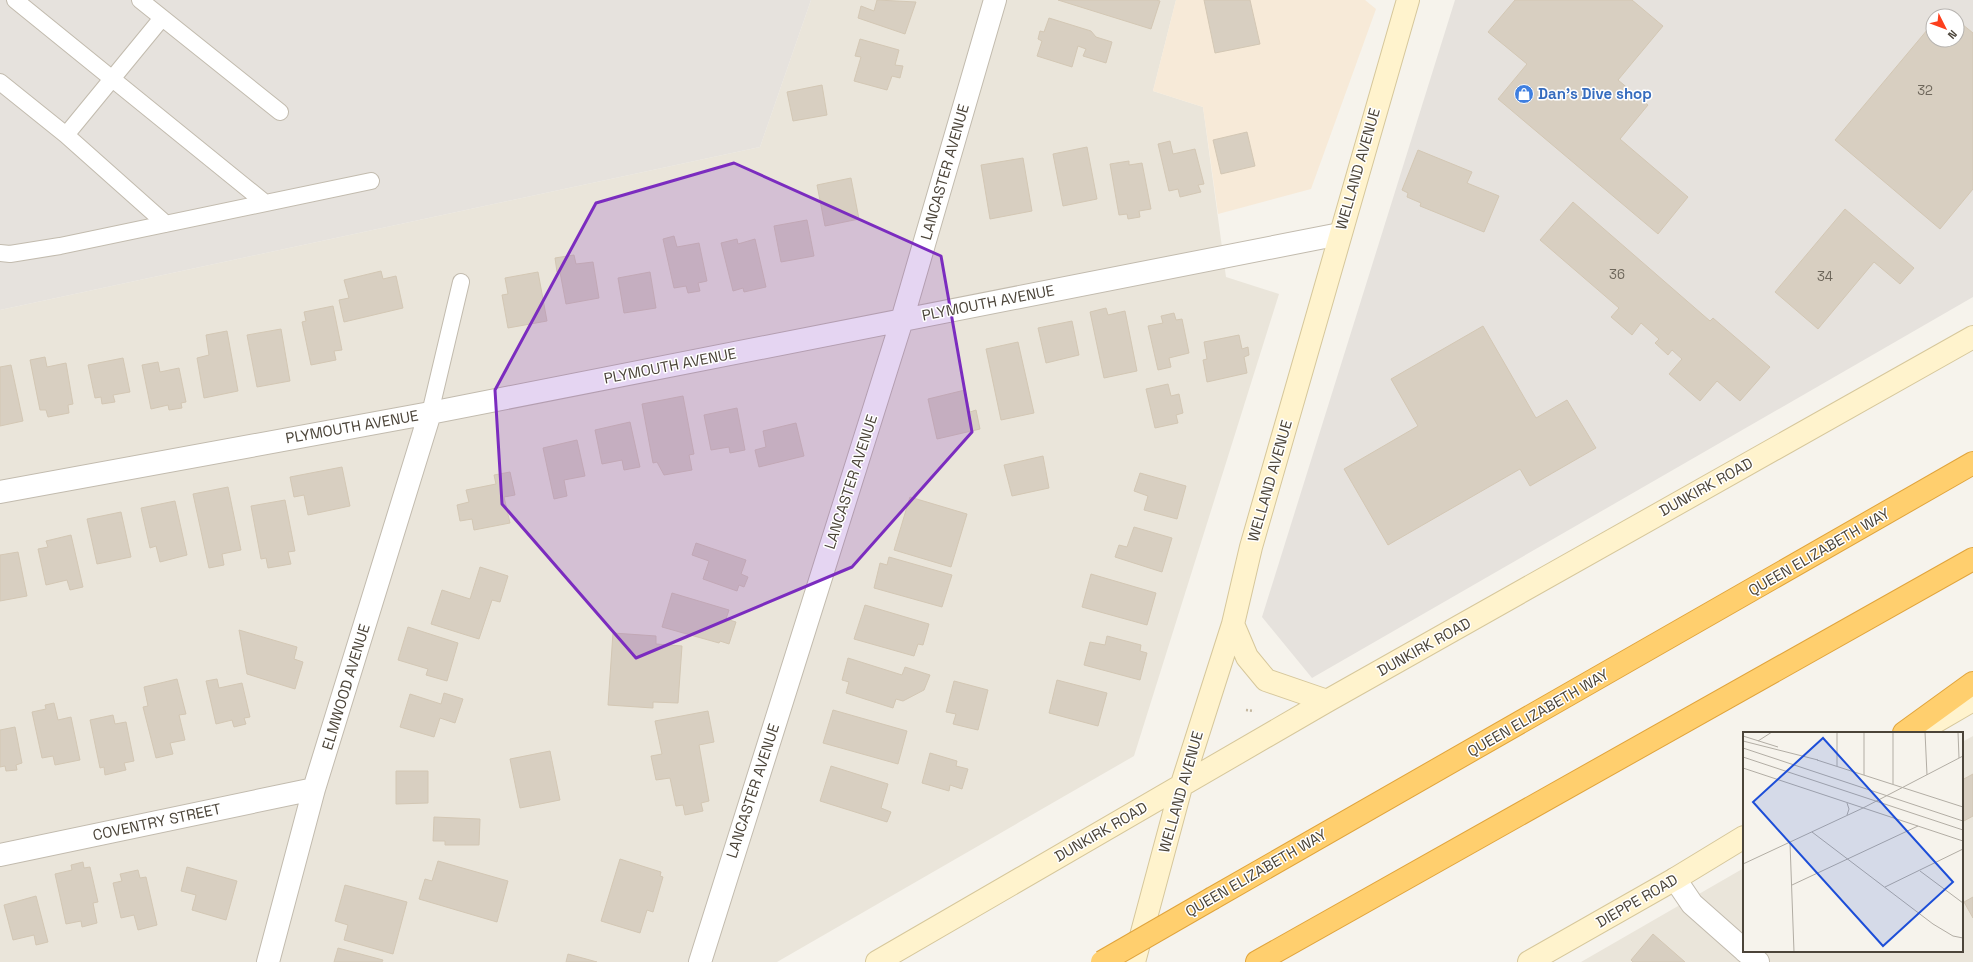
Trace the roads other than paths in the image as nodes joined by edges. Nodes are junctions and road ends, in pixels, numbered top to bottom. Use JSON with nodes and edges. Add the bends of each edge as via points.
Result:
{"nodes":[{"id":1,"x":15,"y":0,"type":"edge"},
{"id":2,"x":140,"y":0,"type":"edge"},
{"id":3,"x":995,"y":0,"type":"edge"},
{"id":4,"x":1408,"y":0,"type":"edge"},
{"id":5,"x":162,"y":18,"type":"junction"},
{"id":6,"x":111,"y":78,"type":"junction"},
{"id":7,"x":0,"y":82,"type":"edge"},
{"id":8,"x":280,"y":112,"type":"dead end"},
{"id":9,"x":66,"y":135,"type":"junction"},
{"id":10,"x":371,"y":180,"type":"dead end"},
{"id":11,"x":264,"y":202,"type":"junction"},
{"id":12,"x":166,"y":224,"type":"junction"},
{"id":13,"x":1340,"y":234,"type":"junction"},
{"id":14,"x":0,"y":252,"type":"edge"},
{"id":15,"x":461,"y":282,"type":"dead end"},
{"id":16,"x":902,"y":320,"type":"junction"},
{"id":17,"x":1973,"y":337,"type":"edge"},
{"id":18,"x":430,"y":413,"type":"junction"},
{"id":19,"x":1973,"y":463,"type":"edge"},
{"id":20,"x":0,"y":492,"type":"edge"},
{"id":21,"x":1973,"y":558,"type":"edge"},
{"id":22,"x":1233,"y":624,"type":"junction"},
{"id":23,"x":1973,"y":683,"type":"edge"},
{"id":24,"x":1973,"y":700,"type":"edge"},
{"id":25,"x":1327,"y":701,"type":"junction"},
{"id":26,"x":1905,"y":732,"type":"edge"},
{"id":27,"x":1919,"y":732,"type":"edge"},
{"id":28,"x":1181,"y":787,"type":"junction"},
{"id":29,"x":314,"y":789,"type":"junction"},
{"id":30,"x":1743,"y":838,"type":"edge"},
{"id":31,"x":0,"y":855,"type":"edge"},
{"id":32,"x":1675,"y":879,"type":"junction"},
{"id":33,"x":1743,"y":948,"type":"edge"},
{"id":34,"x":1747,"y":952,"type":"edge"},
{"id":35,"x":268,"y":962,"type":"edge"},
{"id":36,"x":700,"y":962,"type":"edge"},
{"id":37,"x":877,"y":962,"type":"edge"},
{"id":38,"x":1102,"y":962,"type":"edge"},
{"id":39,"x":1134,"y":962,"type":"edge"},
{"id":40,"x":1257,"y":962,"type":"edge"},
{"id":41,"x":1529,"y":962,"type":"edge"},
{"id":42,"x":1758,"y":962,"type":"edge"}],
"edges":[{"from":1,"to":6,"type":"lane"},
{"from":2,"to":5,"type":"lane"},
{"from":3,"to":16,"type":"street","name":"LANCASTER AVENUE"},
{"from":4,"to":13,"type":"street","name":"WELLAND AVENUE"},
{"from":5,"to":6,"type":"lane"},
{"from":5,"to":8,"type":"lane"},
{"from":6,"to":9,"type":"lane"},
{"from":6,"to":11,"type":"lane"},
{"from":7,"to":9,"type":"lane"},
{"from":9,"to":12,"type":"lane"},
{"from":10,"to":11,"type":"lane"},
{"from":11,"to":12,"type":"lane"},
{"from":12,"to":14,"type":"lane","via":[[60,246],[10,254]]},
{"from":13,"to":16,"type":"street","name":"PLYMOUTH AVENUE"},
{"from":13,"to":22,"type":"street","name":"WELLAND AVENUE","via":[[1253,539]]},
{"from":15,"to":18,"type":"lane"},
{"from":16,"to":18,"type":"street","name":"PLYMOUTH AVENUE"},
{"from":16,"to":36,"type":"street","name":"LANCASTER AVENUE"},
{"from":17,"to":25,"type":"street","name":"DUNKIRK ROAD"},
{"from":18,"to":20,"type":"street","name":"PLYMOUTH AVENUE"},
{"from":18,"to":29,"type":"street","name":"ELMWOOD AVENUE"},
{"from":19,"to":38,"type":"highway","name":"QUEEN ELIZABETH WAY","bridge":true},
{"from":21,"to":40,"type":"highway"},
{"from":22,"to":25,"type":"street","via":[[1247,657],[1266,680]]},
{"from":22,"to":28,"type":"street","name":"WELLAND AVENUE"},
{"from":23,"to":26,"type":"highway"},
{"from":24,"to":27,"type":"street"},
{"from":25,"to":28,"type":"street","name":"DUNKIRK ROAD"},
{"from":28,"to":37,"type":"street","name":"DUNKIRK ROAD"},
{"from":28,"to":39,"type":"street","name":"WELLAND AVENUE"},
{"from":29,"to":31,"type":"street","name":"COVENTRY STREET"},
{"from":29,"to":35,"type":"street","name":"ELMWOOD AVENUE"},
{"from":30,"to":32,"type":"street","name":"DIEPPE ROAD"},
{"from":32,"to":33,"type":"street","via":[[1692,904]]},
{"from":32,"to":41,"type":"street","name":"DIEPPE ROAD"},
{"from":34,"to":42,"type":"street"}]}
